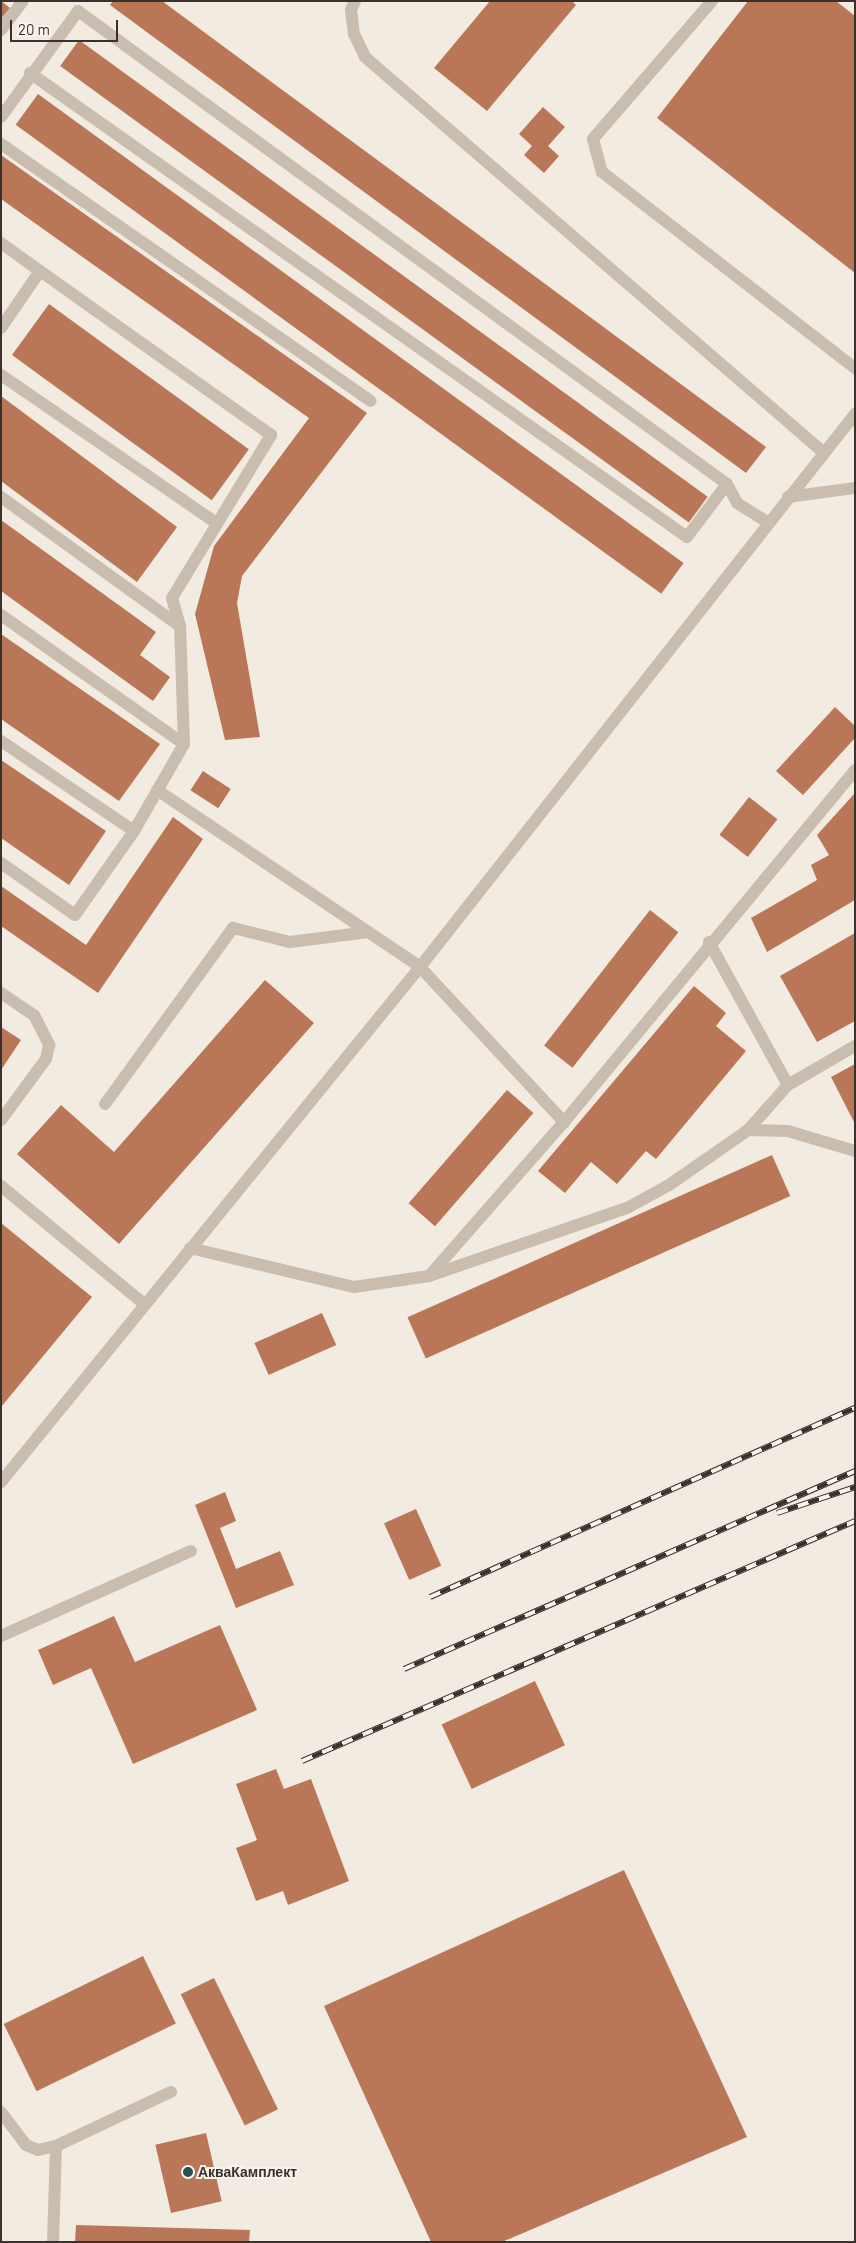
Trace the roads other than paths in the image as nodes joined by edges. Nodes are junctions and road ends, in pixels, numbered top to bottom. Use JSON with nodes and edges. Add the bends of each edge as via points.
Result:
{"nodes":[{"id":1,"x":22,"y":1,"type":"edge"},
{"id":2,"x":355,"y":1,"type":"edge"},
{"id":3,"x":712,"y":1,"type":"edge"},
{"id":4,"x":1,"y":30,"type":"edge"},
{"id":5,"x":30,"y":73,"type":"junction"},
{"id":6,"x":1,"y":117,"type":"edge"},
{"id":7,"x":1,"y":144,"type":"edge"},
{"id":8,"x":1,"y":243,"type":"edge"},
{"id":9,"x":40,"y":271,"type":"junction"},
{"id":10,"x":1,"y":328,"type":"edge"},
{"id":11,"x":855,"y":368,"type":"edge"},
{"id":12,"x":1,"y":375,"type":"edge"},
{"id":13,"x":371,"y":401,"type":"dead end"},
{"id":14,"x":855,"y":414,"type":"edge"},
{"id":15,"x":823,"y":452,"type":"junction"},
{"id":16,"x":727,"y":484,"type":"junction"},
{"id":17,"x":855,"y":488,"type":"edge"},
{"id":18,"x":1,"y":497,"type":"edge"},
{"id":19,"x":788,"y":497,"type":"junction"},
{"id":20,"x":215,"y":522,"type":"junction"},
{"id":21,"x":768,"y":522,"type":"junction"},
{"id":22,"x":1,"y":615,"type":"edge"},
{"id":23,"x":180,"y":626,"type":"junction"},
{"id":24,"x":1,"y":741,"type":"edge"},
{"id":25,"x":184,"y":744,"type":"junction"},
{"id":26,"x":855,"y":770,"type":"edge"},
{"id":27,"x":157,"y":790,"type":"junction"},
{"id":28,"x":134,"y":831,"type":"junction"},
{"id":29,"x":1,"y":864,"type":"edge"},
{"id":30,"x":368,"y":932,"type":"junction"},
{"id":31,"x":709,"y":942,"type":"junction"},
{"id":32,"x":420,"y":967,"type":"junction"},
{"id":33,"x":1,"y":993,"type":"edge"},
{"id":34,"x":855,"y":1046,"type":"edge"},
{"id":35,"x":788,"y":1084,"type":"junction"},
{"id":36,"x":105,"y":1104,"type":"dead end"},
{"id":37,"x":1,"y":1120,"type":"edge"},
{"id":38,"x":564,"y":1122,"type":"junction"},
{"id":39,"x":748,"y":1130,"type":"junction"},
{"id":40,"x":855,"y":1151,"type":"edge"},
{"id":41,"x":1,"y":1186,"type":"edge"},
{"id":42,"x":190,"y":1248,"type":"junction"},
{"id":43,"x":429,"y":1276,"type":"junction"},
{"id":44,"x":144,"y":1304,"type":"junction"},
{"id":45,"x":1,"y":1482,"type":"edge"},
{"id":46,"x":191,"y":1551,"type":"dead end"},
{"id":47,"x":1,"y":1636,"type":"edge"},
{"id":48,"x":171,"y":2092,"type":"dead end"},
{"id":49,"x":1,"y":2112,"type":"edge"},
{"id":50,"x":56,"y":2146,"type":"junction"},
{"id":51,"x":53,"y":2242,"type":"edge"}],
"edges":[{"from":1,"to":4,"type":"lane"},
{"from":2,"to":15,"type":"lane","via":[[351,10],[354,34],[365,57]]},
{"from":3,"to":11,"type":"lane","via":[[594,139],[602,172]]},
{"from":5,"to":6,"type":"lane"},
{"from":5,"to":16,"type":"lane","via":[[687,537]]},
{"from":5,"to":16,"type":"lane","via":[[78,11]]},
{"from":7,"to":13,"type":"lane"},
{"from":8,"to":9,"type":"lane"},
{"from":9,"to":10,"type":"lane"},
{"from":9,"to":20,"type":"lane","via":[[271,435]]},
{"from":12,"to":20,"type":"lane"},
{"from":14,"to":15,"type":"lane"},
{"from":15,"to":19,"type":"lane"},
{"from":16,"to":21,"type":"lane","via":[[737,503]]},
{"from":17,"to":19,"type":"lane"},
{"from":18,"to":23,"type":"lane"},
{"from":19,"to":21,"type":"lane"},
{"from":20,"to":23,"type":"lane","via":[[172,598]]},
{"from":21,"to":32,"type":"lane"},
{"from":22,"to":25,"type":"lane"},
{"from":23,"to":25,"type":"lane"},
{"from":24,"to":28,"type":"lane"},
{"from":25,"to":27,"type":"lane"},
{"from":26,"to":31,"type":"lane"},
{"from":27,"to":28,"type":"lane"},
{"from":27,"to":30,"type":"lane"},
{"from":28,"to":29,"type":"lane","via":[[75,915]]},
{"from":30,"to":32,"type":"lane"},
{"from":30,"to":36,"type":"lane","via":[[290,942],[233,928]]},
{"from":31,"to":35,"type":"lane"},
{"from":31,"to":38,"type":"lane"},
{"from":32,"to":38,"type":"lane"},
{"from":32,"to":42,"type":"lane"},
{"from":33,"to":37,"type":"lane","via":[[34,1015],[49,1045],[46,1058]]},
{"from":34,"to":35,"type":"lane"},
{"from":35,"to":39,"type":"lane"},
{"from":38,"to":43,"type":"lane"},
{"from":39,"to":40,"type":"lane","via":[[788,1132]]},
{"from":39,"to":43,"type":"lane","via":[[669,1185],[626,1208]]},
{"from":41,"to":44,"type":"lane"},
{"from":42,"to":43,"type":"lane","via":[[354,1287]]},
{"from":42,"to":44,"type":"lane"},
{"from":44,"to":45,"type":"lane"},
{"from":46,"to":47,"type":"lane"},
{"from":48,"to":50,"type":"lane"},
{"from":49,"to":50,"type":"lane","via":[[26,2145],[38,2150]]},
{"from":50,"to":51,"type":"lane"}]}
